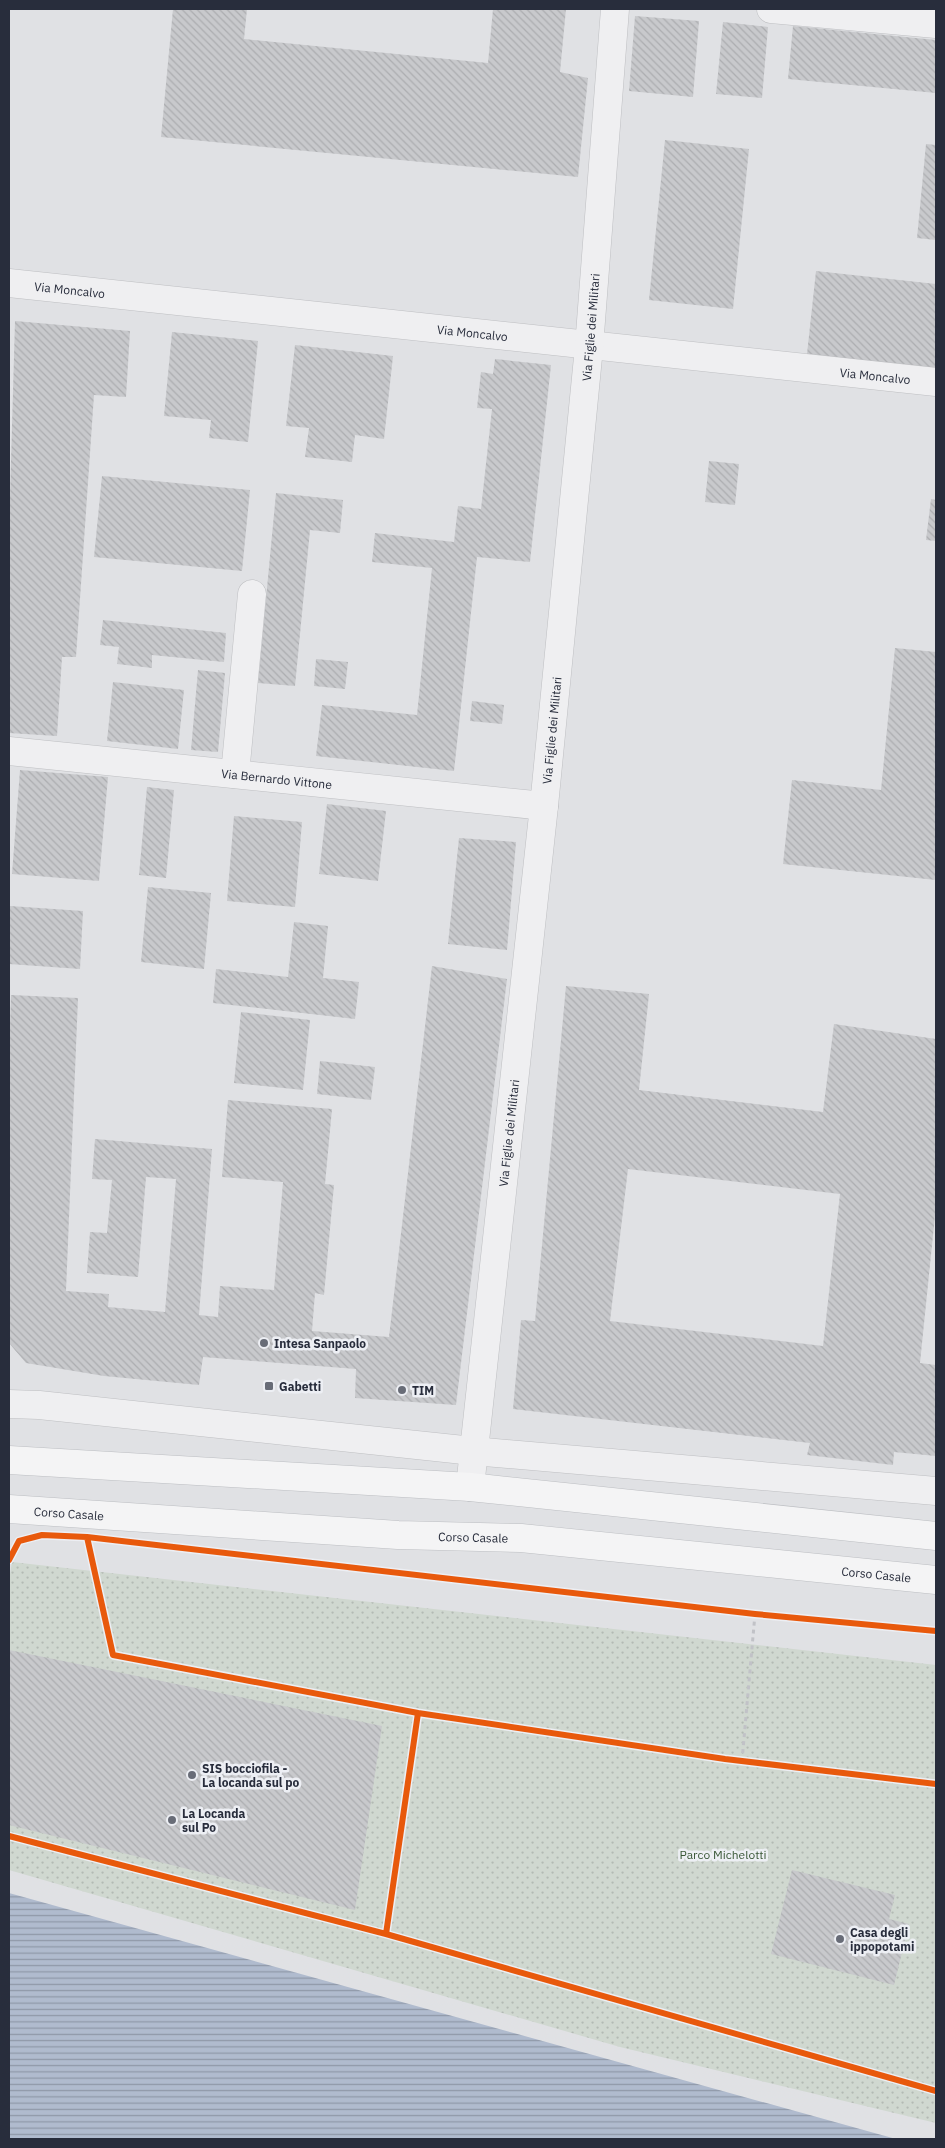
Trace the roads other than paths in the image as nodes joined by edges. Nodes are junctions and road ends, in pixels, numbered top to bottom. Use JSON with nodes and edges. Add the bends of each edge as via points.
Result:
{"nodes":[{"id":1,"x":615,"y":9,"type":"edge"},
{"id":2,"x":771,"y":9,"type":"edge"},
{"id":3,"x":936,"y":24,"type":"edge"},
{"id":4,"x":9,"y":283,"type":"edge"},
{"id":5,"x":589,"y":347,"type":"junction"},
{"id":6,"x":936,"y":382,"type":"edge"},
{"id":7,"x":252,"y":594,"type":"dead end"},
{"id":8,"x":9,"y":751,"type":"edge"},
{"id":9,"x":235,"y":774,"type":"junction"},
{"id":10,"x":544,"y":806,"type":"junction"},
{"id":11,"x":9,"y":1404,"type":"edge"},
{"id":12,"x":473,"y":1451,"type":"junction"},
{"id":13,"x":9,"y":1460,"type":"edge"},
{"id":14,"x":470,"y":1487,"type":"junction"},
{"id":15,"x":936,"y":1491,"type":"edge"},
{"id":16,"x":9,"y":1509,"type":"edge"},
{"id":17,"x":936,"y":1536,"type":"edge"},
{"id":18,"x":936,"y":1580,"type":"edge"}],
"edges":[{"from":1,"to":5,"type":"street","name":"Via Figlie dei Militari"},
{"from":2,"to":3,"type":"street"},
{"from":4,"to":5,"type":"street","name":"Via Moncalvo"},
{"from":5,"to":6,"type":"street","name":"Via Moncalvo"},
{"from":5,"to":10,"type":"street","name":"Via Figlie dei Militari"},
{"from":7,"to":9,"type":"street"},
{"from":8,"to":9,"type":"street","name":"Via Bernardo Vittone"},
{"from":9,"to":10,"type":"street","name":"Via Bernardo Vittone"},
{"from":10,"to":12,"type":"street","name":"Via Figlie dei Militari"},
{"from":11,"to":12,"type":"street"},
{"from":12,"to":14,"type":"street"},
{"from":12,"to":15,"type":"street"},
{"from":13,"to":14,"type":"main road"},
{"from":14,"to":17,"type":"main road"},
{"from":16,"to":18,"type":"main road","name":"Corso Casale","via":[[398,1535],[521,1538]]}]}
